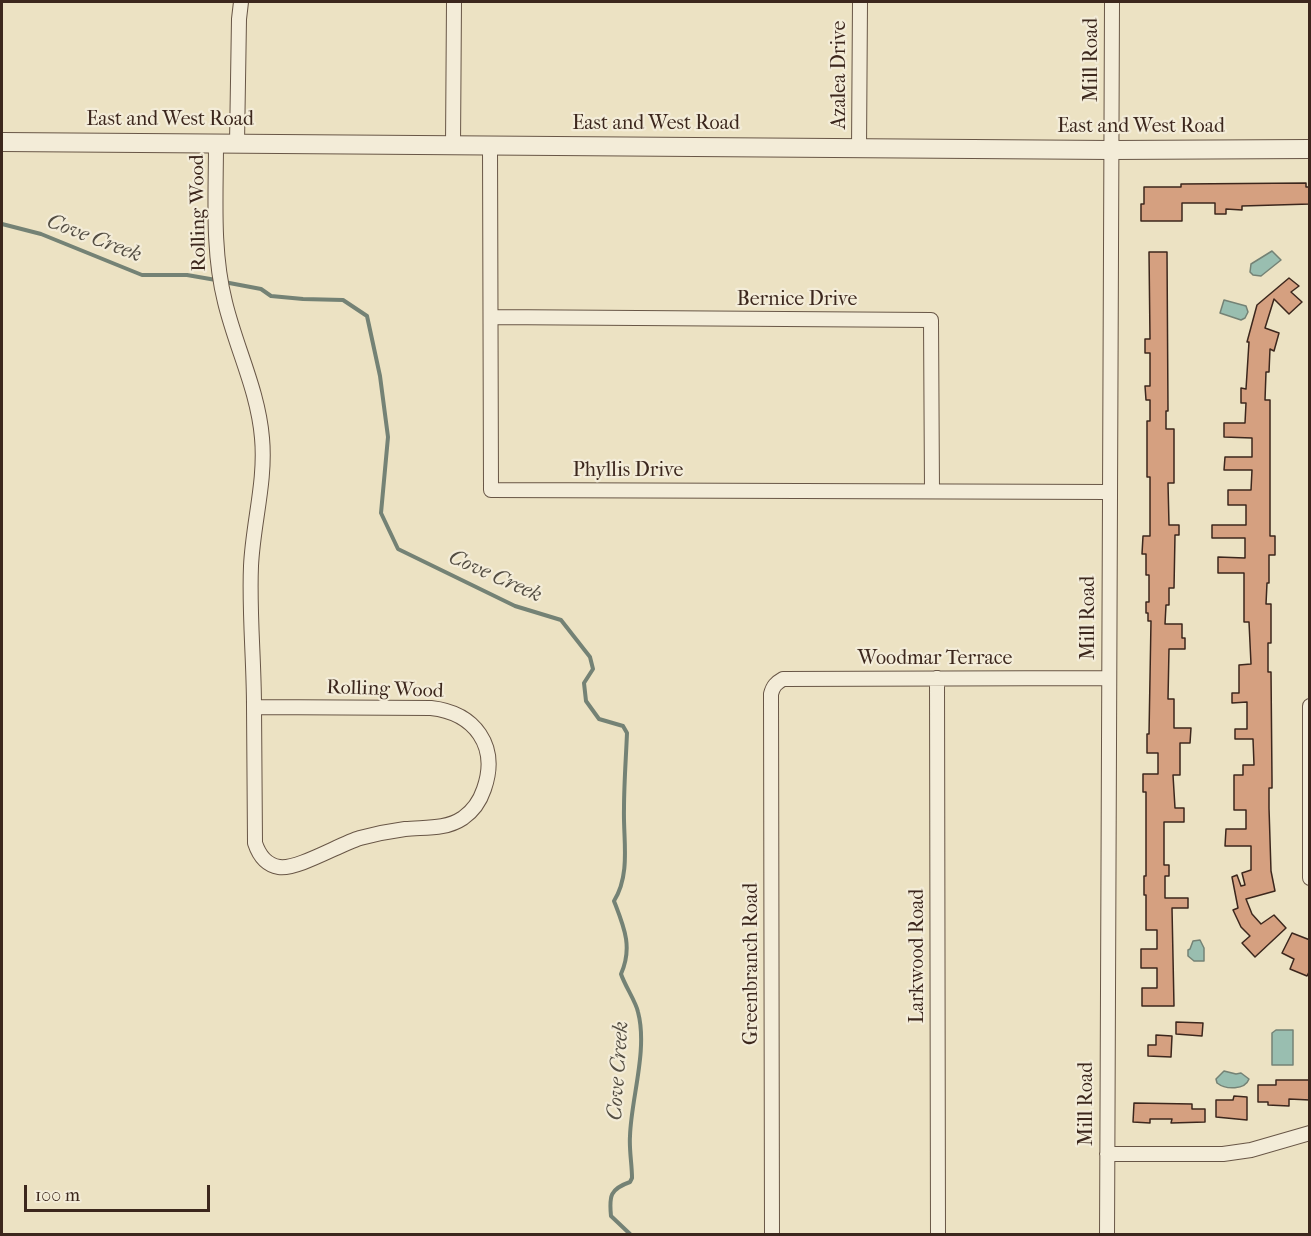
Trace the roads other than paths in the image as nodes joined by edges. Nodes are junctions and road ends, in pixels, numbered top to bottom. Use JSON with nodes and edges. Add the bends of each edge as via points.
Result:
{"nodes":[{"id":1,"x":241,"y":2,"type":"edge"},
{"id":2,"x":454,"y":2,"type":"edge"},
{"id":3,"x":860,"y":2,"type":"edge"},
{"id":4,"x":1112,"y":2,"type":"edge"},
{"id":5,"x":2,"y":142,"type":"edge"},
{"id":6,"x":216,"y":143,"type":"junction"},
{"id":7,"x":237,"y":143,"type":"junction"},
{"id":8,"x":453,"y":145,"type":"junction"},
{"id":9,"x":490,"y":146,"type":"junction"},
{"id":10,"x":860,"y":149,"type":"junction"},
{"id":11,"x":1310,"y":149,"type":"edge"},
{"id":12,"x":1111,"y":150,"type":"junction"},
{"id":13,"x":491,"y":317,"type":"junction"},
{"id":14,"x":932,"y":491,"type":"junction"},
{"id":15,"x":1109,"y":492,"type":"junction"},
{"id":16,"x":937,"y":678,"type":"junction"},
{"id":17,"x":1108,"y":678,"type":"junction"},
{"id":18,"x":771,"y":694,"type":"joint"},
{"id":19,"x":1310,"y":706,"type":"edge"},
{"id":20,"x":254,"y":707,"type":"junction"},
{"id":21,"x":1310,"y":878,"type":"edge"},
{"id":22,"x":1310,"y":1133,"type":"edge"},
{"id":23,"x":1107,"y":1154,"type":"junction"},
{"id":24,"x":772,"y":1234,"type":"edge"},
{"id":25,"x":938,"y":1234,"type":"edge"},
{"id":26,"x":1107,"y":1234,"type":"edge"}],
"edges":[{"from":1,"to":7,"type":"street"},
{"from":2,"to":8,"type":"street"},
{"from":3,"to":10,"type":"street","name":"Azalea Drive"},
{"from":4,"to":12,"type":"street","name":"Mill Road"},
{"from":5,"to":6,"type":"street","name":"East and West Road"},
{"from":6,"to":7,"type":"street","name":"East and West Road"},
{"from":6,"to":20,"type":"street","name":"Rolling Wood","via":[[219,275],[254,392],[262,439],[261,487],[251,564]]},
{"from":7,"to":8,"type":"street","name":"East and West Road"},
{"from":8,"to":9,"type":"street","name":"East and West Road"},
{"from":9,"to":10,"type":"street","name":"East and West Road"},
{"from":9,"to":13,"type":"street","name":"Phyllis Drive"},
{"from":10,"to":12,"type":"street","name":"East and West Road"},
{"from":11,"to":12,"type":"street","name":"East and West Road"},
{"from":12,"to":15,"type":"street","name":"Mill Road"},
{"from":13,"to":14,"type":"street","name":"Bernice Drive","via":[[932,320]]},
{"from":13,"to":14,"type":"street","name":"Phyllis Drive","via":[[491,490]]},
{"from":14,"to":15,"type":"street","name":"Phyllis Drive"},
{"from":15,"to":17,"type":"street","name":"Mill Road"},
{"from":16,"to":17,"type":"street","name":"Woodmar Terrace"},
{"from":16,"to":18,"type":"street","name":"Woodmar Terrace","via":[[783,679],[772,687]]},
{"from":16,"to":25,"type":"street","name":"Larkwood Road"},
{"from":17,"to":23,"type":"street","name":"Mill Road"},
{"from":18,"to":24,"type":"street","name":"Greenbranch Road"},
{"from":19,"to":21,"type":"street"},
{"from":20,"to":20,"type":"street","name":"Rolling Wood","via":[[255,843],[263,859],[280,867],[297,865],[362,837],[453,824],[481,798],[487,779],[488,753],[483,740],[467,720],[446,710]]},
{"from":22,"to":23,"type":"street","via":[[1223,1154]]},
{"from":23,"to":26,"type":"street","name":"Mill Road"}]}
